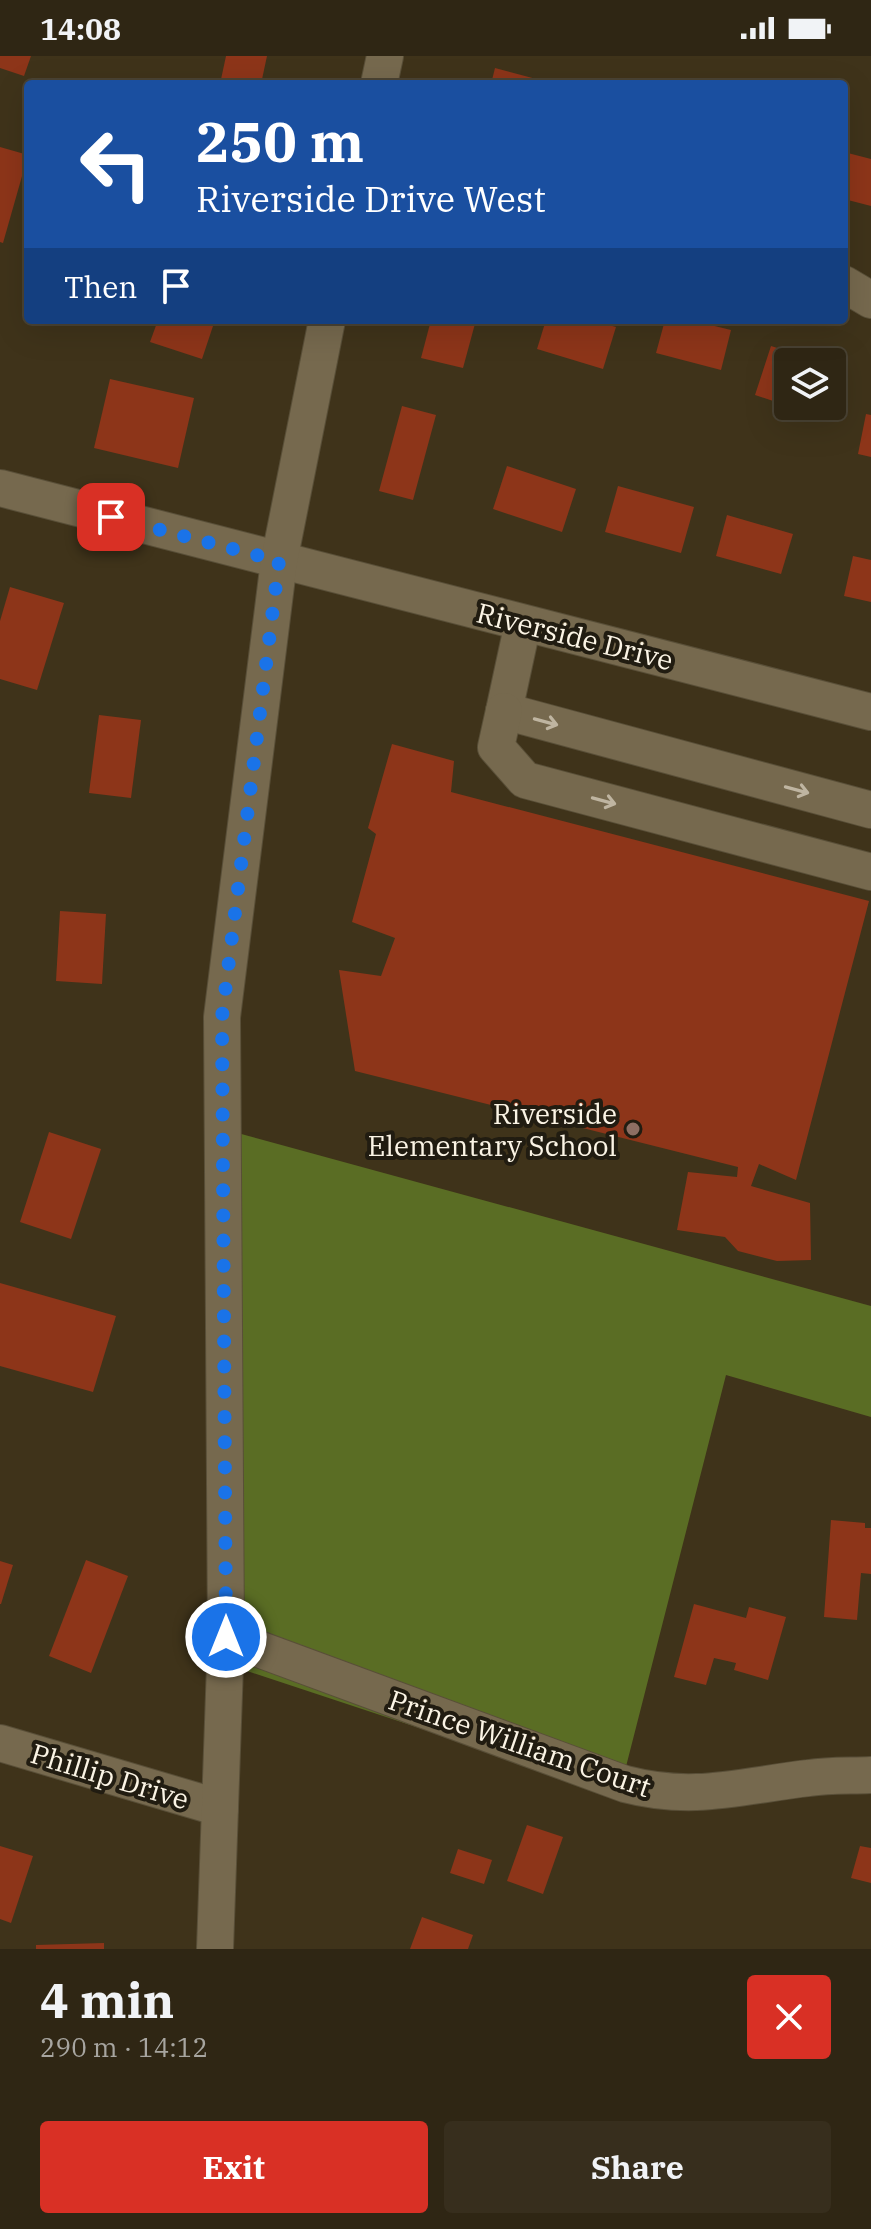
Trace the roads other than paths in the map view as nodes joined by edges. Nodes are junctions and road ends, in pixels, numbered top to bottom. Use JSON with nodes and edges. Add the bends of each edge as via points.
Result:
{"nodes":[{"id":1,"x":385,"y":56,"type":"edge"},
{"id":2,"x":380,"y":80,"type":"edge"},
{"id":3,"x":848,"y":286,"type":"edge"},
{"id":4,"x":871,"y":300,"type":"edge"},
{"id":5,"x":326,"y":324,"type":"edge"},
{"id":6,"x":0,"y":488,"type":"edge"},
{"id":7,"x":279,"y":561,"type":"junction"},
{"id":8,"x":523,"y":623,"type":"junction"},
{"id":9,"x":504,"y":711,"type":"junction"},
{"id":10,"x":871,"y":712,"type":"edge"},
{"id":11,"x":871,"y":810,"type":"edge"},
{"id":12,"x":871,"y":872,"type":"edge"},
{"id":13,"x":226,"y":1637,"type":"junction"},
{"id":14,"x":0,"y":1743,"type":"edge"},
{"id":15,"x":871,"y":1775,"type":"edge"},
{"id":16,"x":220,"y":1808,"type":"junction"},
{"id":17,"x":215,"y":1949,"type":"edge"}],
"edges":[{"from":1,"to":2,"type":"street"},
{"from":3,"to":4,"type":"street"},
{"from":5,"to":7,"type":"street"},
{"from":6,"to":7,"type":"street","name":"Riverside Drive"},
{"from":7,"to":8,"type":"street","name":"Riverside Drive"},
{"from":7,"to":13,"type":"street","via":[[222,1017]]},
{"from":8,"to":9,"type":"street"},
{"from":8,"to":10,"type":"street","name":"Riverside Drive"},
{"from":9,"to":11,"type":"street","one_way":true},
{"from":9,"to":12,"type":"street","one_way":true,"via":[[496,747],[525,780]]},
{"from":13,"to":15,"type":"street","name":"Prince William Court","via":[[660,1793],[697,1795],[811,1777]]},
{"from":13,"to":16,"type":"street"},
{"from":14,"to":16,"type":"street","name":"Phillip Drive"},
{"from":16,"to":17,"type":"street"}]}
